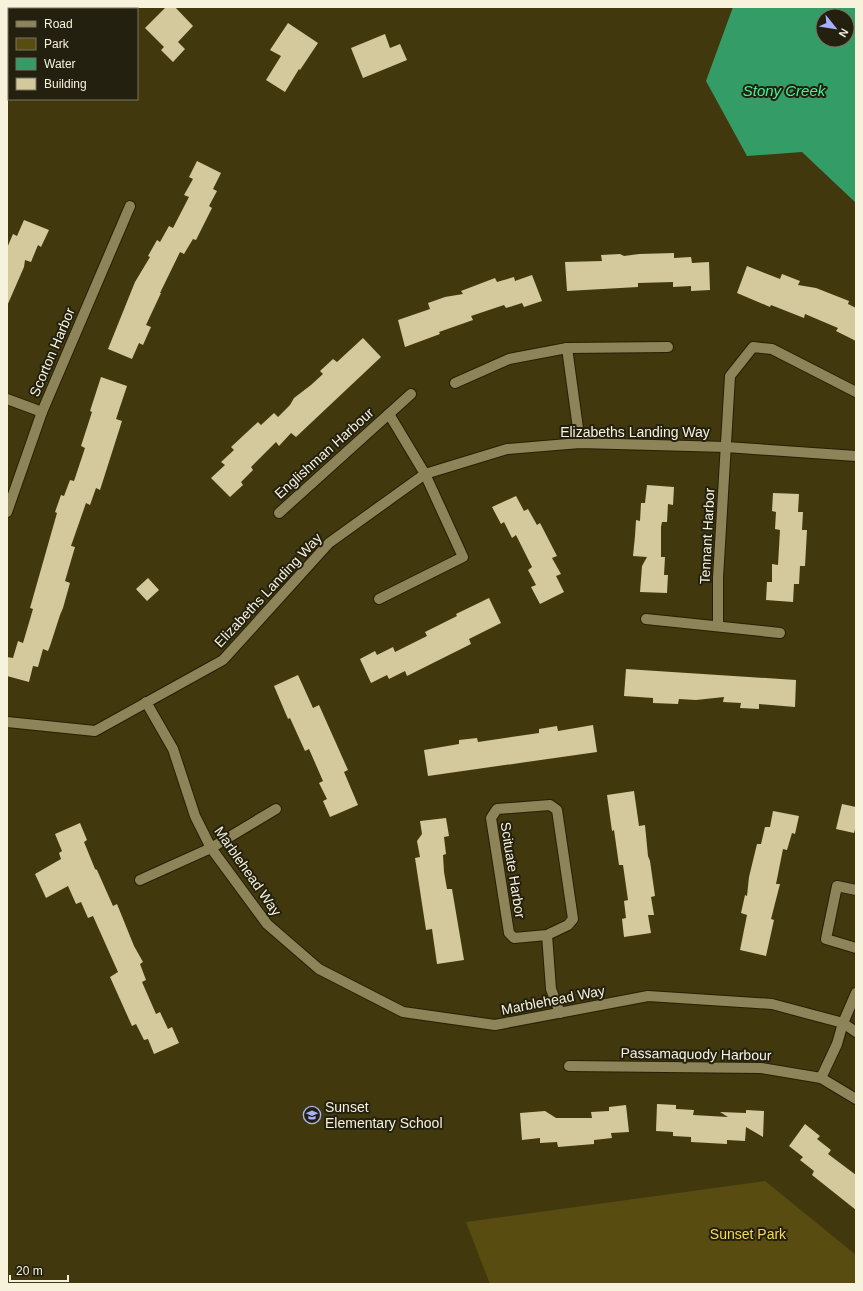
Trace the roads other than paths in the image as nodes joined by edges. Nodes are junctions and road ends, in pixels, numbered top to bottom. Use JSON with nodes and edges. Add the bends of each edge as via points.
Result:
{"nodes":[{"id":1,"x":130,"y":206,"type":"dead end"},
{"id":2,"x":668,"y":347,"type":"dead end"},
{"id":3,"x":567,"y":348,"type":"junction"},
{"id":4,"x":455,"y":383,"type":"dead end"},
{"id":5,"x":856,"y":392,"type":"edge"},
{"id":6,"x":411,"y":394,"type":"dead end"},
{"id":7,"x":7,"y":399,"type":"edge"},
{"id":8,"x":42,"y":412,"type":"junction"},
{"id":9,"x":389,"y":414,"type":"junction"},
{"id":10,"x":580,"y":443,"type":"junction"},
{"id":11,"x":726,"y":447,"type":"junction"},
{"id":12,"x":856,"y":456,"type":"edge"},
{"id":13,"x":425,"y":474,"type":"junction"},
{"id":14,"x":7,"y":512,"type":"edge"},
{"id":15,"x":278,"y":513,"type":"dead end"},
{"id":16,"x":379,"y":599,"type":"dead end"},
{"id":17,"x":646,"y":619,"type":"dead end"},
{"id":18,"x":718,"y":626,"type":"junction"},
{"id":19,"x":780,"y":633,"type":"dead end"},
{"id":20,"x":146,"y":702,"type":"junction"},
{"id":21,"x":7,"y":722,"type":"edge"},
{"id":22,"x":276,"y":809,"type":"dead end"},
{"id":23,"x":211,"y":848,"type":"junction"},
{"id":24,"x":140,"y":880,"type":"dead end"},
{"id":25,"x":856,"y":890,"type":"edge"},
{"id":26,"x":547,"y":936,"type":"junction"},
{"id":27,"x":856,"y":948,"type":"edge"},
{"id":28,"x":856,"y":993,"type":"edge"},
{"id":29,"x":560,"y":1013,"type":"junction"},
{"id":30,"x":843,"y":1023,"type":"junction"},
{"id":31,"x":856,"y":1032,"type":"edge"},
{"id":32,"x":569,"y":1066,"type":"dead end"},
{"id":33,"x":821,"y":1078,"type":"junction"},
{"id":34,"x":856,"y":1099,"type":"edge"}],
"edges":[{"from":1,"to":8,"type":"street","name":"Scorton Harbor"},
{"from":2,"to":3,"type":"street"},
{"from":3,"to":4,"type":"street","via":[[508,359]]},
{"from":3,"to":10,"type":"street"},
{"from":5,"to":11,"type":"street","name":"Tennant Harbor","via":[[772,349],[753,347],[730,376]]},
{"from":6,"to":9,"type":"street","name":"Englishman Harbour"},
{"from":7,"to":8,"type":"street"},
{"from":8,"to":14,"type":"street","name":"Scorton Harbor"},
{"from":9,"to":13,"type":"street","name":"Englishman Harbour"},
{"from":9,"to":15,"type":"street","name":"Englishman Harbour"},
{"from":10,"to":11,"type":"street","name":"Elizabeths Landing Way"},
{"from":10,"to":13,"type":"street","name":"Elizabeths Landing Way","via":[[507,449]]},
{"from":11,"to":12,"type":"street","name":"Elizabeths Landing Way"},
{"from":11,"to":18,"type":"street","name":"Tennant Harbor","via":[[718,578]]},
{"from":13,"to":16,"type":"street","name":"Englishman Harbour","via":[[463,557]]},
{"from":13,"to":20,"type":"street","name":"Elizabeths Landing Way","via":[[328,543],[222,660]]},
{"from":17,"to":18,"type":"street"},
{"from":18,"to":19,"type":"street"},
{"from":20,"to":21,"type":"street","name":"Elizabeths Landing Way","via":[[95,731]]},
{"from":20,"to":23,"type":"street","name":"Marblehead Way","via":[[173,749],[195,816]]},
{"from":22,"to":23,"type":"street"},
{"from":23,"to":24,"type":"street"},
{"from":23,"to":29,"type":"street","name":"Marblehead Way","via":[[267,924],[319,969],[402,1012],[495,1025]]},
{"from":25,"to":27,"type":"street","via":[[838,886],[826,939]]},
{"from":26,"to":26,"type":"street","name":"Scituate Harbor","via":[[514,938],[509,933],[491,818],[497,809],[550,804],[557,810],[573,919],[568,925]]},
{"from":26,"to":29,"type":"street","via":[[551,989]]},
{"from":28,"to":30,"type":"street"},
{"from":29,"to":30,"type":"street","name":"Marblehead Way","via":[[648,996],[772,1004]]},
{"from":30,"to":31,"type":"street","name":"Marblehead Way"},
{"from":30,"to":33,"type":"street","via":[[837,1044]]},
{"from":32,"to":33,"type":"street","name":"Passamaquody Harbour","via":[[761,1068]]},
{"from":33,"to":34,"type":"street","name":"Passamaquody Harbour"}]}
